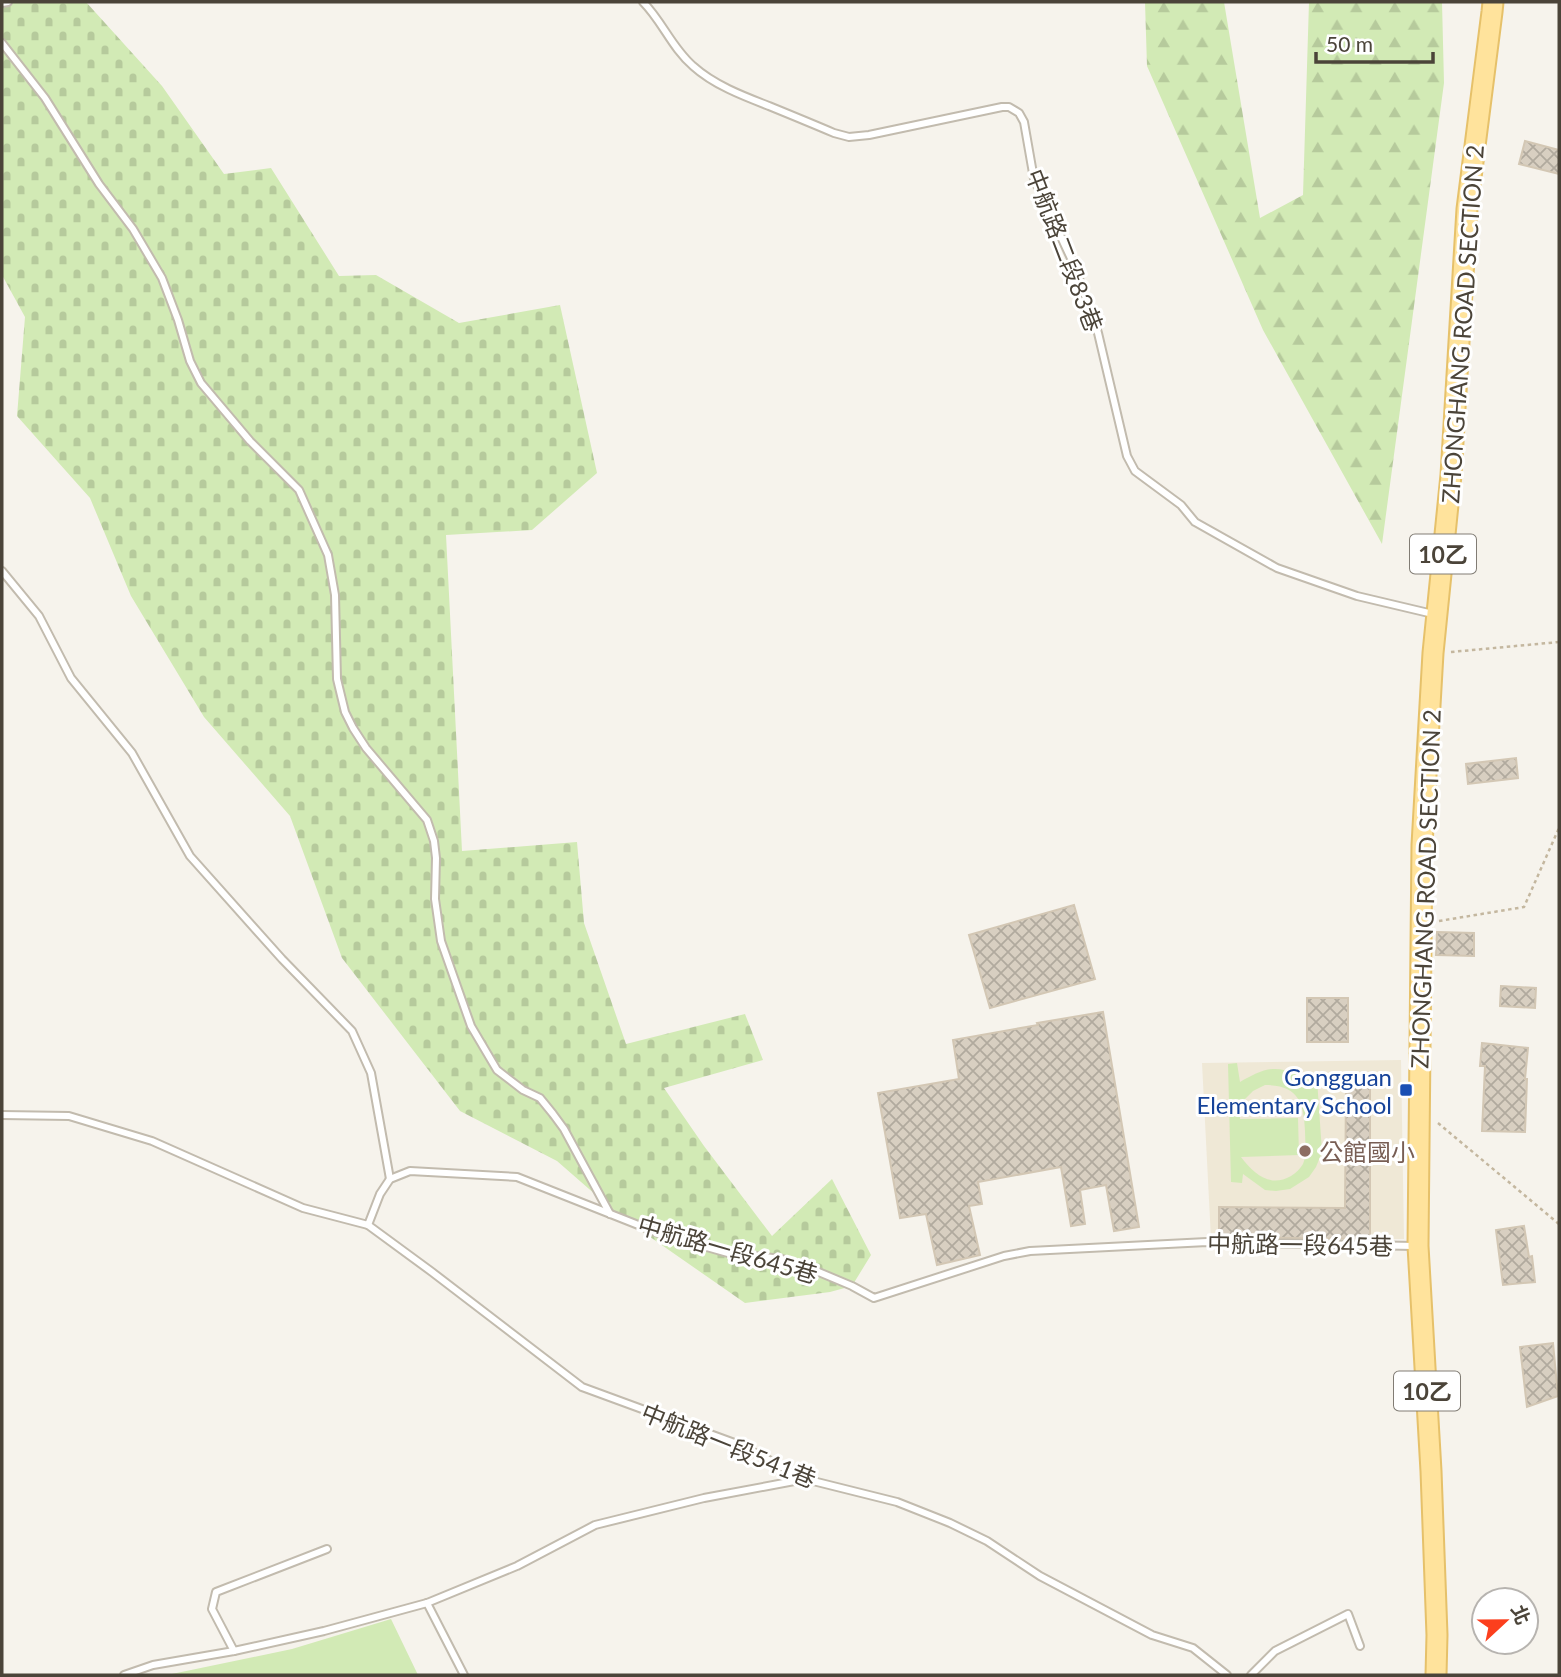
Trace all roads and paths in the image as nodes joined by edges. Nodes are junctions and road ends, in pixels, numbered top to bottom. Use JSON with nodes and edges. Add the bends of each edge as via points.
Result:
{"nodes":[{"id":1,"x":8,"y":2,"type":"edge"},
{"id":2,"x":643,"y":2,"type":"edge"},
{"id":3,"x":1493,"y":2,"type":"edge"},
{"id":4,"x":2,"y":4,"type":"edge"},
{"id":5,"x":2,"y":43,"type":"edge"},
{"id":6,"x":2,"y":571,"type":"edge"},
{"id":7,"x":1437,"y":615,"type":"junction"},
{"id":8,"x":1559,"y":642,"type":"edge"},
{"id":9,"x":1433,"y":653,"type":"junction"},
{"id":10,"x":1559,"y":828,"type":"edge"},
{"id":11,"x":1422,"y":924,"type":"junction"},
{"id":12,"x":1419,"y":1108,"type":"junction"},
{"id":13,"x":2,"y":1115,"type":"edge"},
{"id":14,"x":390,"y":1179,"type":"junction"},
{"id":15,"x":610,"y":1214,"type":"junction"},
{"id":16,"x":368,"y":1224,"type":"junction"},
{"id":17,"x":1559,"y":1224,"type":"edge"},
{"id":18,"x":1418,"y":1246,"type":"junction"},
{"id":19,"x":806,"y":1479,"type":"junction"},
{"id":20,"x":327,"y":1549,"type":"dead end"},
{"id":21,"x":427,"y":1603,"type":"junction"},
{"id":22,"x":1360,"y":1646,"type":"dead end"},
{"id":23,"x":234,"y":1651,"type":"junction"},
{"id":24,"x":124,"y":1675,"type":"edge"},
{"id":25,"x":464,"y":1675,"type":"edge"},
{"id":26,"x":1227,"y":1675,"type":"edge"},
{"id":27,"x":1251,"y":1675,"type":"edge"},
{"id":28,"x":1436,"y":1675,"type":"edge"}],
"edges":[{"from":1,"to":4,"type":"lane"},
{"from":2,"to":7,"type":"lane","name":"中航路二段83巷","via":[[692,66],[711,79],[849,137],[1002,107],[1019,113],[1034,180],[1075,267],[1098,333],[1127,456],[1135,471],[1181,505],[1195,522],[1277,568],[1357,596]]},
{"from":3,"to":7,"type":"main road","name":"ZHONGHANG ROAD SECTION 2","number":"10乙","via":[[1467,209],[1451,475]]},
{"from":5,"to":15,"type":"lane","via":[[45,98],[162,278],[201,383],[299,489],[328,555],[335,596],[337,679],[345,712],[366,748],[426,820],[434,841],[441,942],[471,1026],[497,1070],[540,1098],[553,1114]]},
{"from":6,"to":14,"type":"lane","via":[[40,616],[71,678],[132,753],[190,856],[352,1031],[371,1073]]},
{"from":7,"to":9,"type":"main road","name":"ZHONGHANG ROAD SECTION 2","number":"10乙"},
{"from":8,"to":9,"type":"path"},
{"from":9,"to":11,"type":"main road","name":"ZHONGHANG ROAD SECTION 2","number":"10乙"},
{"from":10,"to":11,"type":"path","via":[[1524,907]]},
{"from":11,"to":12,"type":"main road","name":"ZHONGHANG ROAD SECTION 2","number":"10乙"},
{"from":12,"to":17,"type":"path"},
{"from":12,"to":18,"type":"main road","number":"10乙"},
{"from":13,"to":16,"type":"lane","via":[[69,1116],[140,1137],[303,1208]]},
{"from":14,"to":15,"type":"lane","name":"中航路一段645巷","via":[[410,1171],[517,1177]]},
{"from":14,"to":16,"type":"lane"},
{"from":15,"to":18,"type":"lane","name":"中航路一段645巷","via":[[728,1253],[782,1259],[874,1298],[1030,1251],[1208,1242]]},
{"from":16,"to":19,"type":"lane","name":"中航路一段541巷","via":[[582,1387],[740,1445]]},
{"from":18,"to":28,"type":"main road","number":"10乙","via":[[1432,1471]]},
{"from":19,"to":21,"type":"lane","via":[[594,1525],[517,1566]]},
{"from":19,"to":26,"type":"lane","name":"中航路一段541巷","via":[[897,1502],[950,1523],[1152,1635],[1193,1648]]},
{"from":20,"to":23,"type":"lane","via":[[216,1592],[212,1609]]},
{"from":21,"to":23,"type":"lane"},
{"from":21,"to":25,"type":"lane"},
{"from":22,"to":27,"type":"lane","via":[[1348,1614],[1275,1651]]},
{"from":23,"to":24,"type":"lane","via":[[153,1665]]}]}
